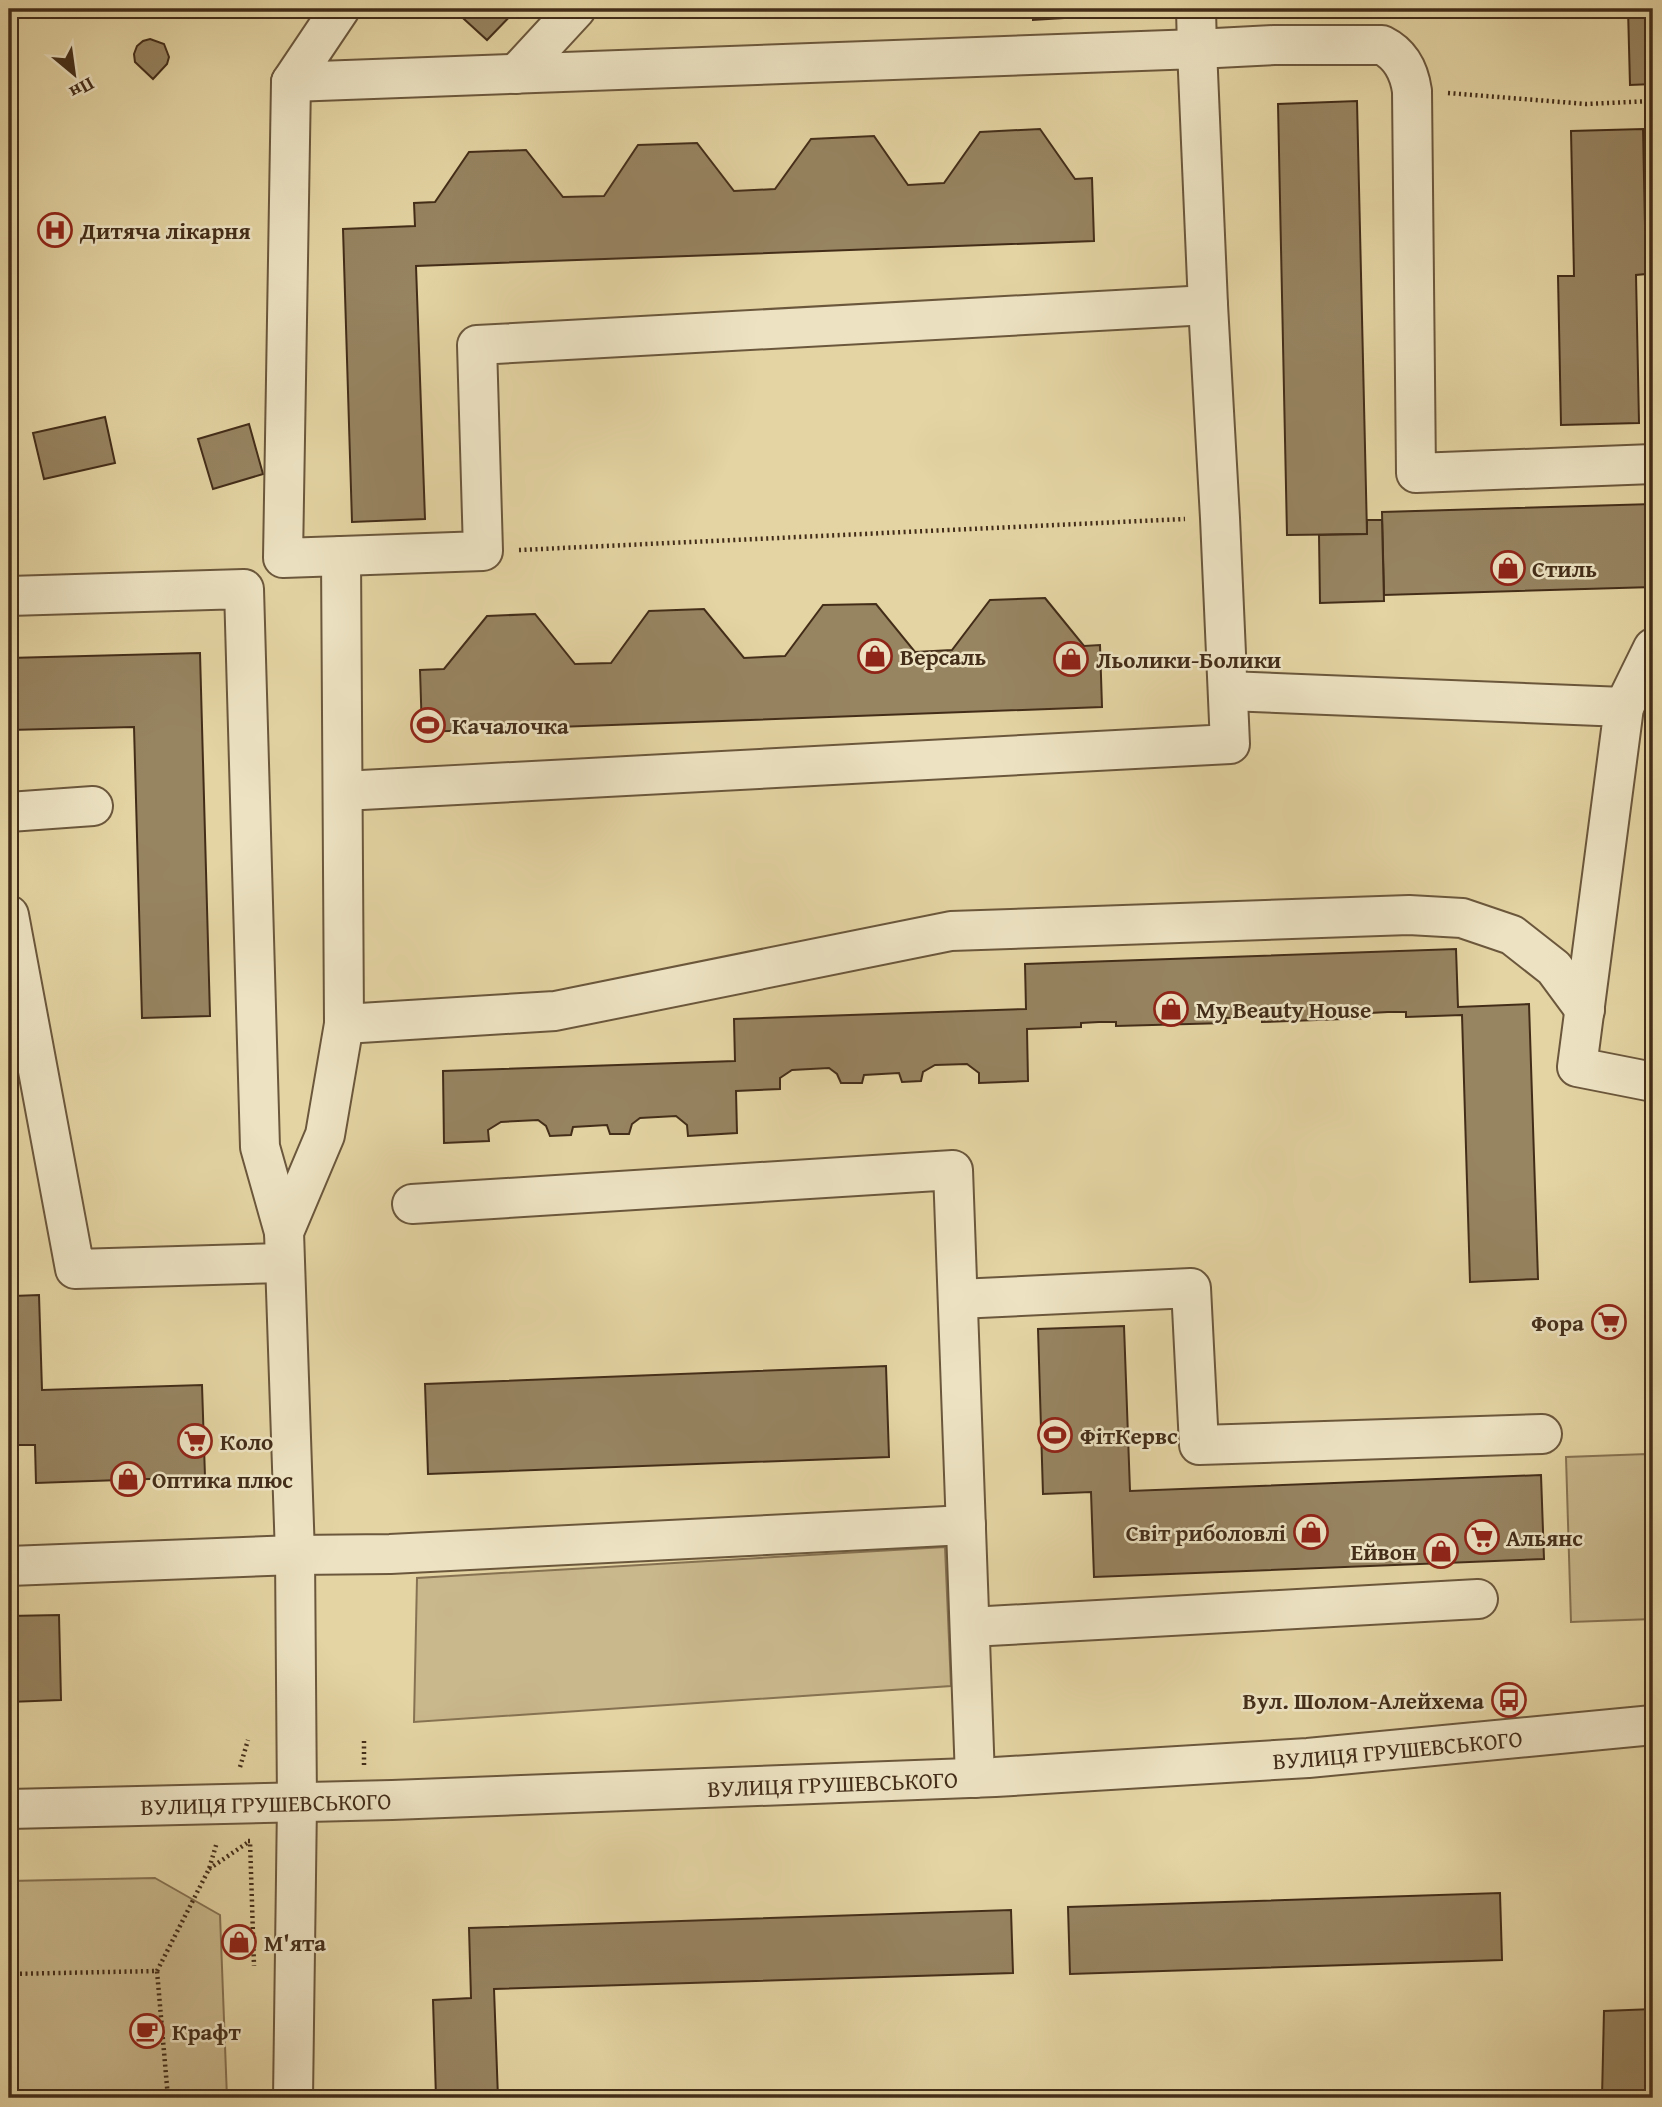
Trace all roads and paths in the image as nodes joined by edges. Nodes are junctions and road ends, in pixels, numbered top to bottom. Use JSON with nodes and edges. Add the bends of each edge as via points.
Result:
{"nodes":[{"id":1,"x":340,"y":9,"type":"edge"},
{"id":2,"x":576,"y":9,"type":"edge"},
{"id":3,"x":1196,"y":9,"type":"edge"},
{"id":4,"x":1197,"y":49,"type":"junction"},
{"id":5,"x":516,"y":74,"type":"junction"},
{"id":6,"x":291,"y":82,"type":"junction"},
{"id":7,"x":1412,"y":91,"type":"junction"},
{"id":8,"x":1653,"y":101,"type":"edge"},
{"id":9,"x":1208,"y":305,"type":"junction"},
{"id":10,"x":1653,"y":464,"type":"edge"},
{"id":11,"x":1220,"y":518,"type":"junction"},
{"id":12,"x":483,"y":551,"type":"junction"},
{"id":13,"x":341,"y":556,"type":"junction"},
{"id":14,"x":9,"y":596,"type":"edge"},
{"id":15,"x":1653,"y":648,"type":"edge"},
{"id":16,"x":1228,"y":691,"type":"junction"},
{"id":17,"x":1624,"y":707,"type":"junction"},
{"id":18,"x":343,"y":790,"type":"junction"},
{"id":19,"x":93,"y":806,"type":"dead end"},
{"id":20,"x":9,"y":812,"type":"edge"},
{"id":21,"x":9,"y":915,"type":"edge"},
{"id":22,"x":1585,"y":1010,"type":"junction"},
{"id":23,"x":344,"y":1024,"type":"junction"},
{"id":24,"x":1653,"y":1082,"type":"edge"},
{"id":25,"x":412,"y":1204,"type":"dead end"},
{"id":26,"x":284,"y":1247,"type":"junction"},
{"id":27,"x":958,"y":1299,"type":"junction"},
{"id":28,"x":1542,"y":1434,"type":"dead end"},
{"id":29,"x":966,"y":1525,"type":"junction"},
{"id":30,"x":295,"y":1555,"type":"junction"},
{"id":31,"x":9,"y":1566,"type":"edge"},
{"id":32,"x":1478,"y":1599,"type":"dead end"},
{"id":33,"x":970,"y":1627,"type":"junction"},
{"id":34,"x":1653,"y":1725,"type":"edge"},
{"id":35,"x":248,"y":1740,"type":"dead end"},
{"id":36,"x":975,"y":1778,"type":"junction"},
{"id":37,"x":297,"y":1803,"type":"junction"},
{"id":38,"x":9,"y":1809,"type":"edge"},
{"id":39,"x":228,"y":1822,"type":"junction"},
{"id":40,"x":207,"y":1840,"type":"dead end"},
{"id":41,"x":218,"y":1840,"type":"junction"},
{"id":42,"x":239,"y":1841,"type":"dead end"},
{"id":43,"x":157,"y":1971,"type":"junction"},
{"id":44,"x":9,"y":1974,"type":"edge"},
{"id":45,"x":254,"y":1976,"type":"dead end"},
{"id":46,"x":167,"y":2098,"type":"edge"},
{"id":47,"x":293,"y":2098,"type":"edge"}],
"edges":[{"from":1,"to":6,"type":"street"},
{"from":2,"to":5,"type":"street"},
{"from":3,"to":4,"type":"street"},
{"from":4,"to":5,"type":"street"},
{"from":4,"to":7,"type":"street","via":[[1382,45],[1401,59]]},
{"from":4,"to":9,"type":"street"},
{"from":5,"to":6,"type":"street"},
{"from":6,"to":13,"type":"street","via":[[283,558]]},
{"from":7,"to":8,"type":"path","via":[[1586,104]]},
{"from":7,"to":10,"type":"street","via":[[1416,474]]},
{"from":9,"to":11,"type":"street"},
{"from":9,"to":12,"type":"street","via":[[477,345]]},
{"from":11,"to":12,"type":"path"},
{"from":11,"to":16,"type":"street"},
{"from":12,"to":13,"type":"street"},
{"from":13,"to":18,"type":"street"},
{"from":14,"to":26,"type":"street","via":[[244,589],[260,1147]]},
{"from":15,"to":17,"type":"street"},
{"from":16,"to":17,"type":"street"},
{"from":16,"to":18,"type":"street","via":[[1230,744]]},
{"from":17,"to":22,"type":"street"},
{"from":18,"to":23,"type":"street"},
{"from":19,"to":20,"type":"street"},
{"from":21,"to":26,"type":"street","via":[[75,1269]]},
{"from":22,"to":23,"type":"street","via":[[1554,968],[1512,935],[1462,918],[1409,915],[951,931],[555,1012]]},
{"from":22,"to":24,"type":"street","via":[[1577,1067]]},
{"from":23,"to":26,"type":"street","via":[[326,1135]]},
{"from":25,"to":27,"type":"street","via":[[953,1170]]},
{"from":26,"to":30,"type":"street"},
{"from":27,"to":28,"type":"street","via":[[1191,1288],[1199,1445]]},
{"from":27,"to":29,"type":"street"},
{"from":29,"to":30,"type":"street"},
{"from":29,"to":33,"type":"street"},
{"from":30,"to":31,"type":"street"},
{"from":30,"to":37,"type":"street"},
{"from":32,"to":33,"type":"street"},
{"from":33,"to":36,"type":"street"},
{"from":34,"to":36,"type":"street","name":"ВУЛИЦЯ ГРУШЕВСЬКОГО","via":[[1308,1758]]},
{"from":35,"to":39,"type":"path"},
{"from":36,"to":37,"type":"street","name":"ВУЛИЦЯ ГРУШЕВСЬКОГО"},
{"from":37,"to":39,"type":"street","name":"ВУЛИЦЯ ГРУШЕВСЬКОГО"},
{"from":37,"to":47,"type":"street"},
{"from":38,"to":39,"type":"street","name":"ВУЛИЦЯ ГРУШЕВСЬКОГО"},
{"from":39,"to":41,"type":"path"},
{"from":40,"to":41,"type":"path"},
{"from":41,"to":43,"type":"path","via":[[209,1869]]},
{"from":42,"to":45,"type":"path","via":[[250,1841]]},
{"from":43,"to":44,"type":"path"},
{"from":43,"to":46,"type":"path"}]}
